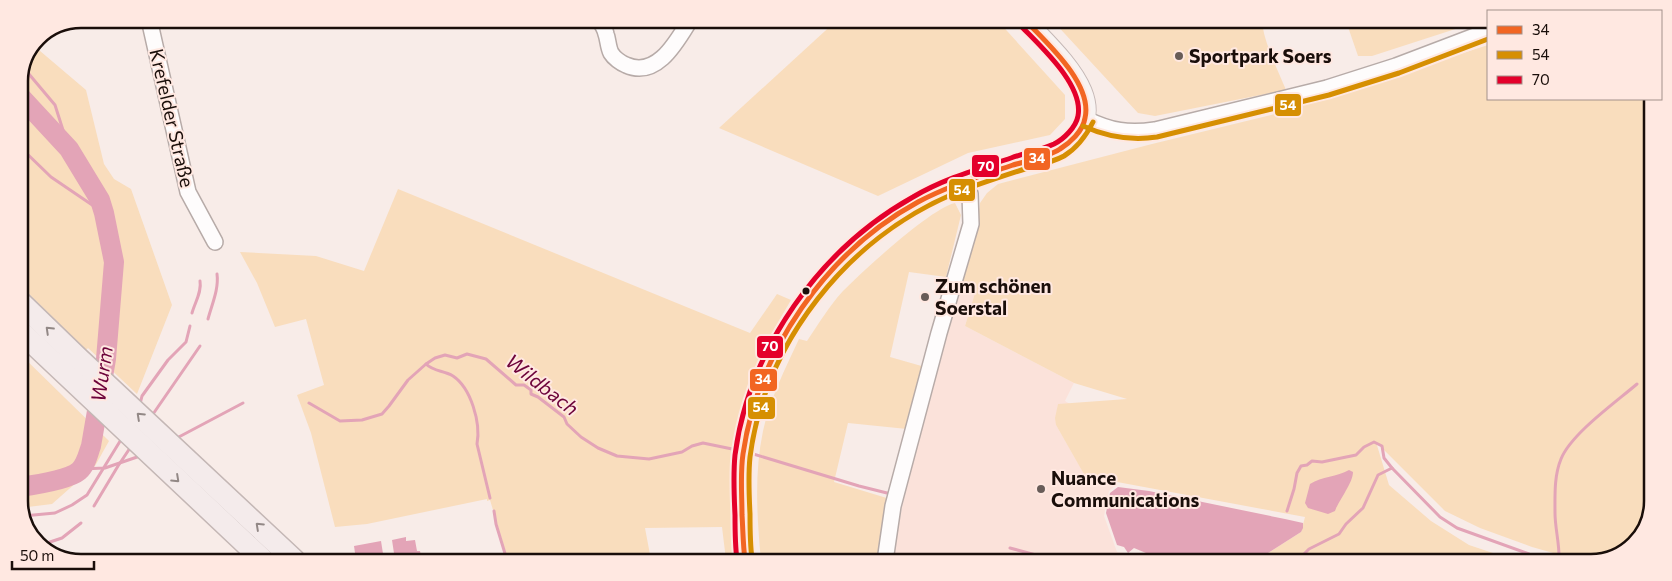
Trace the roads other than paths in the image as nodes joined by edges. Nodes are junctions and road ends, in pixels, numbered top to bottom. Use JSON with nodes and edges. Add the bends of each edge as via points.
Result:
{"nodes":[{"id":1,"x":151,"y":28,"type":"edge"},
{"id":2,"x":604,"y":28,"type":"edge"},
{"id":3,"x":685,"y":28,"type":"edge"},
{"id":4,"x":1032,"y":28,"type":"edge"},
{"id":5,"x":1487,"y":31,"type":"edge"},
{"id":6,"x":1086,"y":119,"type":"junction"},
{"id":7,"x":965,"y":181,"type":"junction"},
{"id":8,"x":215,"y":242,"type":"dead end"},
{"id":9,"x":28,"y":312,"type":"edge"},
{"id":10,"x":28,"y":336,"type":"edge"},
{"id":11,"x":71,"y":366,"type":"junction"},
{"id":12,"x":257,"y":554,"type":"edge"},
{"id":13,"x":287,"y":554,"type":"edge"},
{"id":14,"x":745,"y":554,"type":"edge"},
{"id":15,"x":886,"y":554,"type":"edge"}],
"edges":[{"from":1,"to":8,"type":"street","name":"Krefelder Straße","via":[[188,192]]},
{"from":2,"to":3,"type":"street","via":[[611,53],[621,62],[641,68],[656,64],[668,55]]},
{"from":4,"to":6,"type":"main road","via":[[1080,84],[1086,102]]},
{"from":5,"to":6,"type":"street","via":[[1327,88],[1156,130],[1128,133]]},
{"from":6,"to":7,"type":"main road","via":[[1078,135],[1059,150]]},
{"from":7,"to":14,"type":"main road","via":[[916,204],[875,230],[814,290],[793,319],[768,367],[754,406],[742,457]]},
{"from":7,"to":15,"type":"street","via":[[970,194],[971,224],[894,506]]},
{"from":11,"to":9,"type":"highway","one_way":true},
{"from":10,"to":11,"type":"highway"},
{"from":11,"to":12,"type":"highway","one_way":true},
{"from":13,"to":11,"type":"highway","one_way":true}]}
